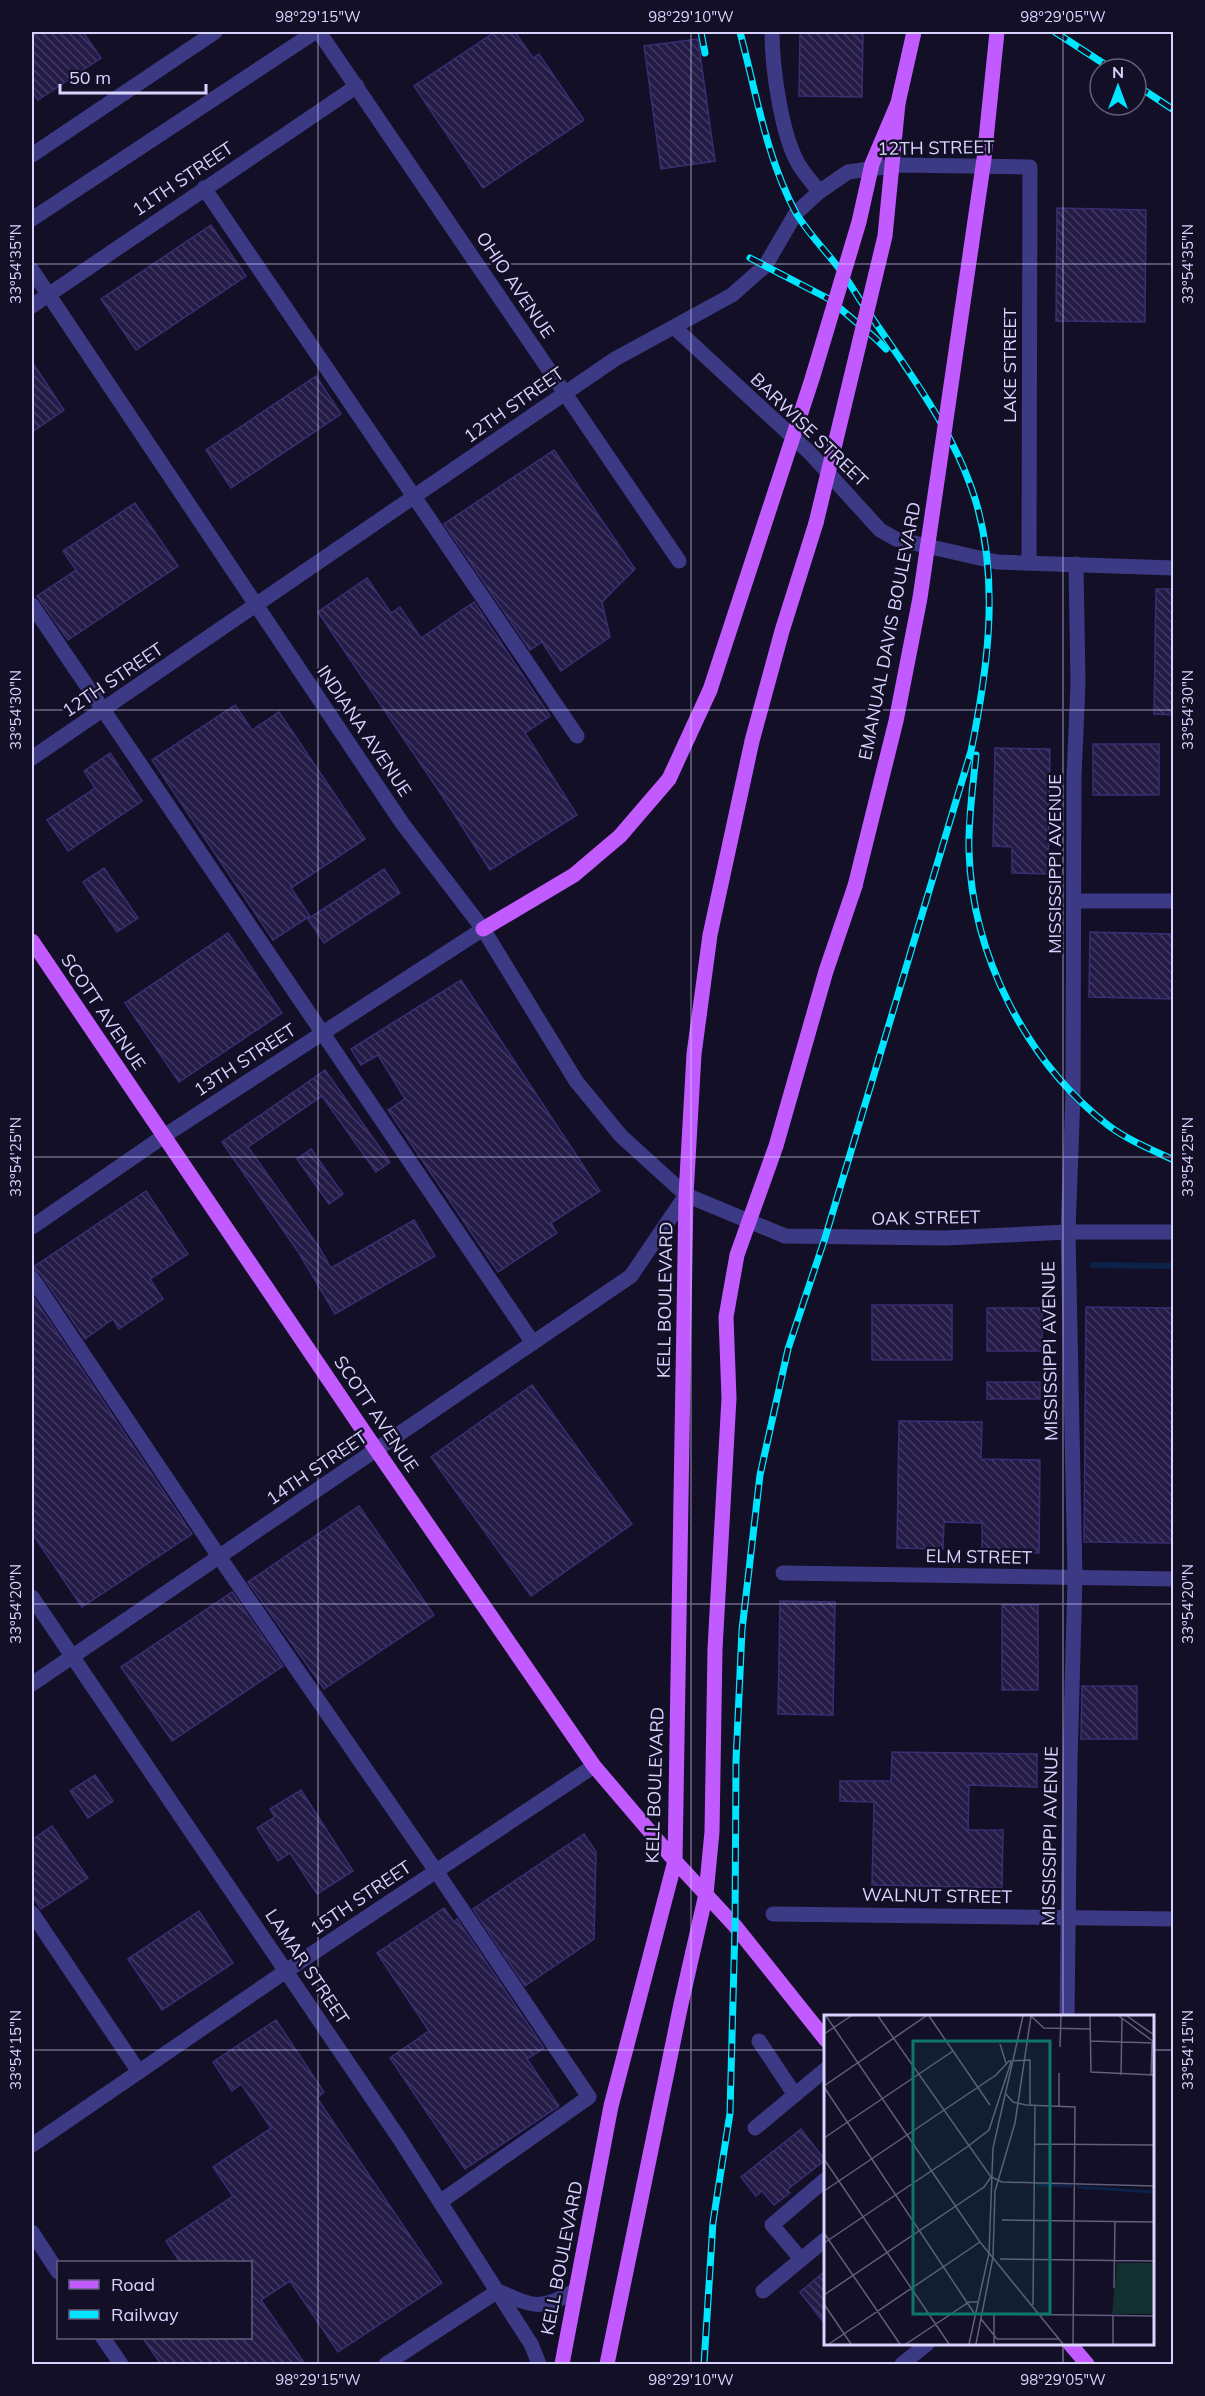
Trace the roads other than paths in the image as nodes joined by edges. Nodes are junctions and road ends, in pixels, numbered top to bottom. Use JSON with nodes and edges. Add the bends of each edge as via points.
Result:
{"nodes":[{"id":1,"x":215,"y":32,"type":"edge"},
{"id":2,"x":317,"y":32,"type":"edge"},
{"id":3,"x":772,"y":32,"type":"edge"},
{"id":4,"x":914,"y":32,"type":"edge"},
{"id":5,"x":997,"y":32,"type":"edge"},
{"id":6,"x":357,"y":86,"type":"junction"},
{"id":7,"x":898,"y":103,"type":"junction"},
{"id":8,"x":32,"y":154,"type":"edge"},
{"id":9,"x":1030,"y":167,"type":"joint"},
{"id":10,"x":204,"y":188,"type":"junction"},
{"id":11,"x":819,"y":192,"type":"junction"},
{"id":12,"x":32,"y":219,"type":"edge"},
{"id":13,"x":32,"y":270,"type":"edge"},
{"id":14,"x":48,"y":294,"type":"junction"},
{"id":15,"x":32,"y":306,"type":"edge"},
{"id":16,"x":675,"y":328,"type":"junction"},
{"id":17,"x":565,"y":394,"type":"junction"},
{"id":18,"x":414,"y":497,"type":"junction"},
{"id":19,"x":679,"y":561,"type":"dead end"},
{"id":20,"x":1029,"y":563,"type":"junction"},
{"id":21,"x":1076,"y":564,"type":"junction"},
{"id":22,"x":1173,"y":568,"type":"edge"},
{"id":23,"x":32,"y":605,"type":"edge"},
{"id":24,"x":257,"y":605,"type":"junction"},
{"id":25,"x":103,"y":710,"type":"junction"},
{"id":26,"x":577,"y":736,"type":"dead end"},
{"id":27,"x":32,"y":759,"type":"edge"},
{"id":28,"x":1074,"y":901,"type":"junction"},
{"id":29,"x":1173,"y":901,"type":"edge"},
{"id":30,"x":483,"y":929,"type":"junction"},
{"id":31,"x":32,"y":941,"type":"edge"},
{"id":32,"x":322,"y":1033,"type":"junction"},
{"id":33,"x":164,"y":1136,"type":"junction"},
{"id":34,"x":686,"y":1195,"type":"junction"},
{"id":35,"x":749,"y":1221,"type":"junction"},
{"id":36,"x":32,"y":1227,"type":"edge"},
{"id":37,"x":1068,"y":1232,"type":"junction"},
{"id":38,"x":1173,"y":1232,"type":"edge"},
{"id":39,"x":32,"y":1278,"type":"edge"},
{"id":40,"x":533,"y":1344,"type":"junction"},
{"id":41,"x":377,"y":1450,"type":"junction"},
{"id":42,"x":219,"y":1558,"type":"junction"},
{"id":43,"x":783,"y":1573,"type":"dead end"},
{"id":44,"x":1075,"y":1578,"type":"junction"},
{"id":45,"x":1173,"y":1579,"type":"edge"},
{"id":46,"x":32,"y":1597,"type":"edge"},
{"id":47,"x":72,"y":1657,"type":"junction"},
{"id":48,"x":32,"y":1684,"type":"edge"},
{"id":49,"x":594,"y":1766,"type":"junction"},
{"id":50,"x":675,"y":1861,"type":"junction"},
{"id":51,"x":436,"y":1871,"type":"junction"},
{"id":52,"x":706,"y":1894,"type":"junction"},
{"id":53,"x":32,"y":1913,"type":"edge"},
{"id":54,"x":773,"y":1914,"type":"dead end"},
{"id":55,"x":1068,"y":1917,"type":"junction"},
{"id":56,"x":1173,"y":1919,"type":"edge"},
{"id":57,"x":286,"y":1971,"type":"junction"},
{"id":58,"x":1067,"y":2015,"type":"edge"},
{"id":59,"x":824,"y":2039,"type":"edge"},
{"id":60,"x":759,"y":2041,"type":"dead end"},
{"id":61,"x":824,"y":2070,"type":"edge"},
{"id":62,"x":139,"y":2072,"type":"junction"},
{"id":63,"x":795,"y":2095,"type":"junction"},
{"id":64,"x":755,"y":2128,"type":"dead end"},
{"id":65,"x":32,"y":2145,"type":"edge"},
{"id":66,"x":824,"y":2180,"type":"edge"},
{"id":67,"x":440,"y":2202,"type":"junction"},
{"id":68,"x":32,"y":2232,"type":"edge"},
{"id":69,"x":824,"y":2240,"type":"edge"},
{"id":70,"x":801,"y":2259,"type":"junction"},
{"id":71,"x":57,"y":2270,"type":"edge"},
{"id":72,"x":576,"y":2290,"type":"junction"},
{"id":73,"x":498,"y":2291,"type":"junction"},
{"id":74,"x":763,"y":2291,"type":"dead end"},
{"id":75,"x":104,"y":2339,"type":"edge"},
{"id":76,"x":925,"y":2345,"type":"edge"},
{"id":77,"x":1072,"y":2345,"type":"edge"},
{"id":78,"x":121,"y":2364,"type":"edge"},
{"id":79,"x":386,"y":2364,"type":"edge"},
{"id":80,"x":539,"y":2364,"type":"edge"},
{"id":81,"x":562,"y":2364,"type":"edge"},
{"id":82,"x":607,"y":2364,"type":"edge"},
{"id":83,"x":902,"y":2364,"type":"edge"},
{"id":84,"x":1087,"y":2364,"type":"edge"}],
"edges":[{"from":1,"to":8,"type":"street"},
{"from":2,"to":6,"type":"street","name":"OHIO AVENUE"},
{"from":2,"to":12,"type":"street"},
{"from":3,"to":11,"type":"street","via":[[772,60],[789,136],[798,164]]},
{"from":4,"to":7,"type":"main road","bridge":true},
{"from":5,"to":35,"type":"main road","name":"EMANUAL DAVIS BOULEVARD","bridge":true,"via":[[982,171],[920,598],[896,721],[855,886],[826,971],[776,1146]]},
{"from":6,"to":10,"type":"street","name":"11TH STREET"},
{"from":6,"to":17,"type":"street","name":"OHIO AVENUE"},
{"from":7,"to":30,"type":"main road","bridge":true,"via":[[872,164],[812,379],[711,690],[669,779],[620,836],[574,875]]},
{"from":7,"to":34,"type":"main road","bridge":true,"via":[[885,236],[816,523],[752,741],[711,935],[694,1054]]},
{"from":9,"to":11,"type":"street","name":"12TH STREET","via":[[899,165],[848,172]]},
{"from":9,"to":20,"type":"street","name":"LAKE STREET"},
{"from":10,"to":14,"type":"street","name":"11TH STREET"},
{"from":10,"to":18,"type":"street"},
{"from":11,"to":16,"type":"street","name":"12TH STREET","via":[[796,213],[765,266],[732,295]]},
{"from":13,"to":14,"type":"street","name":"INDIANA AVENUE"},
{"from":14,"to":15,"type":"street","name":"11TH STREET"},
{"from":14,"to":24,"type":"street","name":"INDIANA AVENUE"},
{"from":16,"to":17,"type":"street","name":"12TH STREET","via":[[615,359]]},
{"from":16,"to":20,"type":"street","name":"BARWISE STREET","via":[[810,453],[880,530],[896,538],[997,562]]},
{"from":17,"to":18,"type":"street","name":"12TH STREET"},
{"from":17,"to":19,"type":"street","name":"OHIO AVENUE"},
{"from":18,"to":24,"type":"street","name":"12TH STREET"},
{"from":18,"to":26,"type":"street"},
{"from":20,"to":21,"type":"street","name":"BARWISE STREET"},
{"from":21,"to":22,"type":"street","name":"BARWISE STREET"},
{"from":21,"to":28,"type":"street","name":"MISSISSIPPI AVENUE"},
{"from":23,"to":25,"type":"street"},
{"from":24,"to":25,"type":"street","name":"12TH STREET"},
{"from":24,"to":30,"type":"street","name":"INDIANA AVENUE","via":[[402,823]]},
{"from":25,"to":27,"type":"street","name":"12TH STREET"},
{"from":25,"to":32,"type":"street"},
{"from":28,"to":29,"type":"street"},
{"from":28,"to":37,"type":"street","name":"MISSISSIPPI AVENUE"},
{"from":30,"to":32,"type":"street","name":"13TH STREET"},
{"from":30,"to":34,"type":"street","name":"INDIANA AVENUE","via":[[576,1081],[621,1136]]},
{"from":31,"to":33,"type":"main road","name":"SCOTT AVENUE"},
{"from":32,"to":33,"type":"street","name":"13TH STREET"},
{"from":32,"to":40,"type":"street"},
{"from":33,"to":36,"type":"street","name":"13TH STREET"},
{"from":33,"to":41,"type":"main road","name":"SCOTT AVENUE"},
{"from":34,"to":35,"type":"street","name":"OAK STREET"},
{"from":34,"to":40,"type":"street","name":"14TH STREET","via":[[631,1276]]},
{"from":34,"to":50,"type":"main road","name":"KELL BOULEVARD"},
{"from":35,"to":37,"type":"street","name":"OAK STREET","via":[[785,1236],[945,1238]]},
{"from":35,"to":52,"type":"main road","via":[[737,1255],[726,1317],[729,1398],[715,1649],[712,1832]]},
{"from":37,"to":38,"type":"street","name":"OAK STREET"},
{"from":37,"to":44,"type":"street","name":"MISSISSIPPI AVENUE"},
{"from":39,"to":42,"type":"street"},
{"from":40,"to":41,"type":"street","name":"14TH STREET"},
{"from":41,"to":42,"type":"street","name":"14TH STREET"},
{"from":41,"to":49,"type":"main road","name":"SCOTT AVENUE"},
{"from":42,"to":47,"type":"street","name":"14TH STREET"},
{"from":42,"to":51,"type":"street"},
{"from":43,"to":44,"type":"street","name":"ELM STREET"},
{"from":44,"to":45,"type":"street","name":"ELM STREET"},
{"from":44,"to":55,"type":"street","name":"MISSISSIPPI AVENUE"},
{"from":46,"to":47,"type":"street","name":"LAMAR STREET"},
{"from":47,"to":48,"type":"street","name":"14TH STREET"},
{"from":47,"to":57,"type":"street","name":"LAMAR STREET"},
{"from":49,"to":50,"type":"main road","name":"SCOTT AVENUE"},
{"from":49,"to":51,"type":"street","name":"15TH STREET"},
{"from":50,"to":52,"type":"main road","name":"SCOTT AVENUE"},
{"from":50,"to":72,"type":"main road","name":"KELL BOULEVARD","via":[[611,2106]]},
{"from":51,"to":57,"type":"street","name":"15TH STREET"},
{"from":51,"to":67,"type":"street","via":[[589,2097]]},
{"from":52,"to":59,"type":"main road","name":"SCOTT AVENUE"},
{"from":52,"to":82,"type":"main road"},
{"from":53,"to":62,"type":"street"},
{"from":54,"to":55,"type":"street","name":"WALNUT STREET"},
{"from":55,"to":56,"type":"street","name":"WALNUT STREET"},
{"from":55,"to":58,"type":"street","name":"MISSISSIPPI AVENUE"},
{"from":57,"to":62,"type":"street","name":"15TH STREET"},
{"from":57,"to":67,"type":"street","name":"LAMAR STREET"},
{"from":60,"to":63,"type":"street"},
{"from":61,"to":63,"type":"street"},
{"from":62,"to":65,"type":"street","name":"15TH STREET"},
{"from":63,"to":64,"type":"street"},
{"from":66,"to":70,"type":"street","via":[[772,2225]]},
{"from":67,"to":73,"type":"street","name":"LAMAR STREET"},
{"from":68,"to":71,"type":"street"},
{"from":69,"to":70,"type":"street"},
{"from":70,"to":74,"type":"street"},
{"from":72,"to":73,"type":"street","via":[[553,2304],[538,2305]]},
{"from":72,"to":81,"type":"main road","name":"KELL BOULEVARD"},
{"from":73,"to":79,"type":"street"},
{"from":73,"to":80,"type":"street","name":"LAMAR STREET"},
{"from":75,"to":78,"type":"street"},
{"from":76,"to":83,"type":"street"},
{"from":77,"to":84,"type":"main road"}]}
